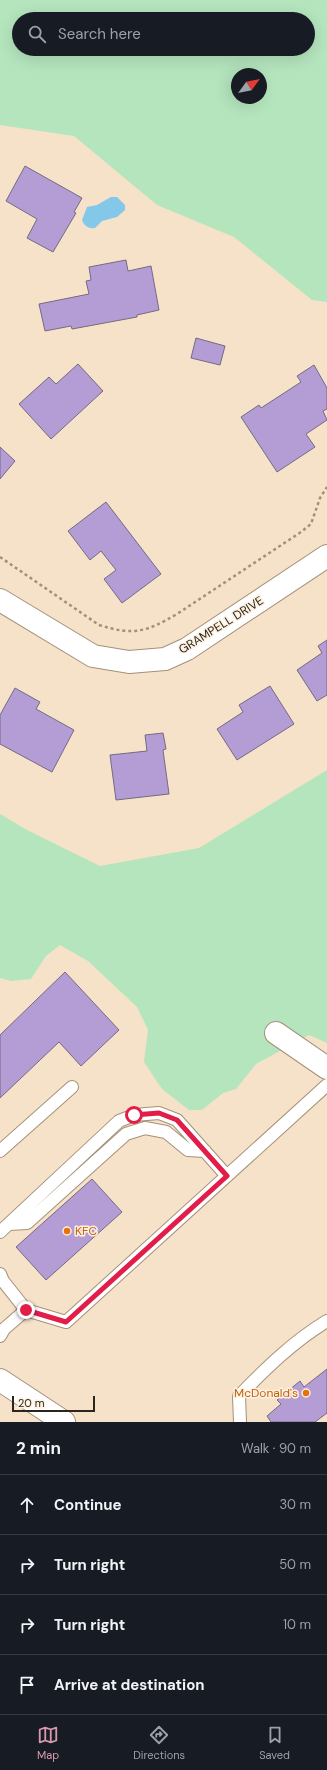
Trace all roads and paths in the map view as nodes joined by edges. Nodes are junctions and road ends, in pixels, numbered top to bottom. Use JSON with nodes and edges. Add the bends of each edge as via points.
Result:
{"nodes":[{"id":1,"x":327,"y":487,"type":"edge"},
{"id":2,"x":327,"y":556,"type":"edge"},
{"id":3,"x":0,"y":557,"type":"edge"},
{"id":4,"x":0,"y":600,"type":"edge"},
{"id":5,"x":276,"y":1033,"type":"dead end"},
{"id":6,"x":327,"y":1068,"type":"edge"},
{"id":7,"x":327,"y":1085,"type":"edge"},
{"id":8,"x":72,"y":1087,"type":"dead end"},
{"id":9,"x":0,"y":1151,"type":"edge"},
{"id":10,"x":205,"y":1151,"type":"junction"},
{"id":11,"x":227,"y":1176,"type":"junction"},
{"id":12,"x":10,"y":1224,"type":"junction"},
{"id":13,"x":0,"y":1232,"type":"edge"},
{"id":14,"x":0,"y":1274,"type":"edge"},
{"id":15,"x":26,"y":1310,"type":"junction"},
{"id":16,"x":327,"y":1321,"type":"edge"},
{"id":17,"x":0,"y":1336,"type":"edge"},
{"id":18,"x":0,"y":1380,"type":"edge"},
{"id":19,"x":64,"y":1422,"type":"edge"},
{"id":20,"x":240,"y":1422,"type":"edge"}],
"edges":[{"from":1,"to":3,"type":"path","via":[[320,498],[311,524],[301,532],[177,614],[156,626],[138,632],[117,631],[99,625]]},
{"from":2,"to":4,"type":"street","name":"GRAMPELL DRIVE","via":[[187,649],[165,659],[129,662],[93,656]]},
{"from":5,"to":6,"type":"street"},
{"from":7,"to":11,"type":"lane"},
{"from":8,"to":9,"type":"lane"},
{"from":10,"to":11,"type":"lane"},
{"from":10,"to":12,"type":"lane","via":[[188,1150],[166,1132],[145,1128],[126,1134],[27,1223]]},
{"from":10,"to":12,"type":"lane","via":[[177,1120],[159,1113],[134,1115],[119,1121]]},
{"from":11,"to":15,"type":"lane","via":[[66,1322]]},
{"from":12,"to":13,"type":"lane"},
{"from":14,"to":15,"type":"lane"},
{"from":15,"to":17,"type":"lane","via":[[4,1329]]},
{"from":16,"to":20,"type":"lane","via":[[267,1367],[239,1396]]},
{"from":18,"to":19,"type":"street"}]}
